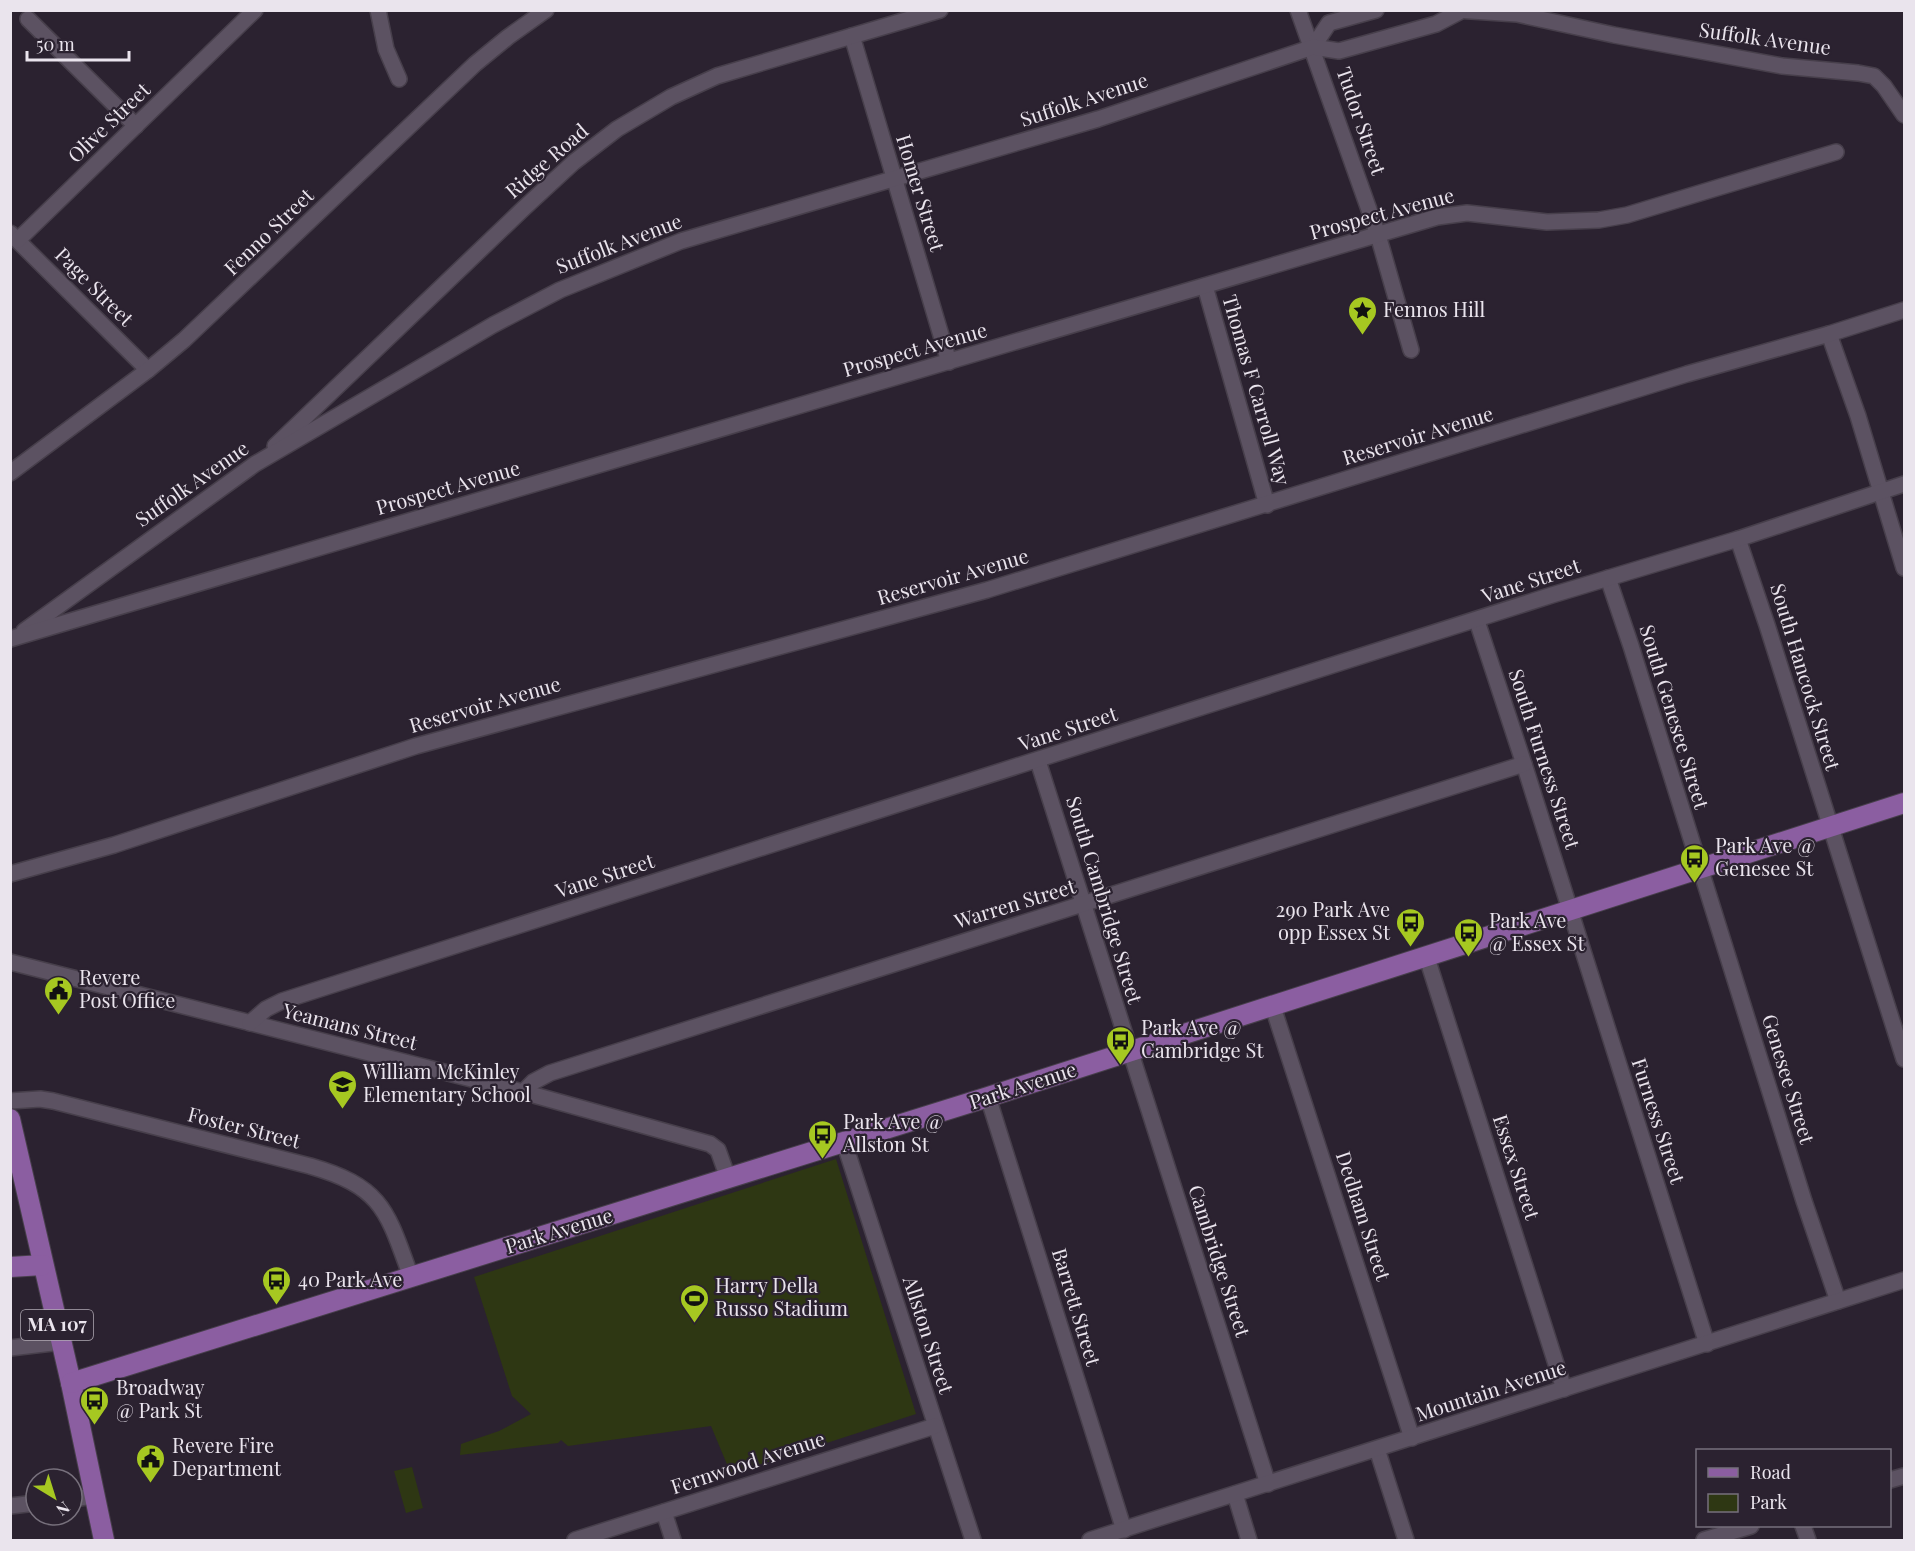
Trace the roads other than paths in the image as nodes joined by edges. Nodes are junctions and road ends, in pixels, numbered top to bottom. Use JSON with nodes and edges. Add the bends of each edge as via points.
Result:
{"nodes":[{"id":1,"x":255,"y":10,"type":"edge"},
{"id":2,"x":378,"y":10,"type":"edge"},
{"id":3,"x":546,"y":10,"type":"edge"},
{"id":4,"x":940,"y":10,"type":"edge"},
{"id":5,"x":1298,"y":10,"type":"edge"},
{"id":6,"x":1376,"y":10,"type":"edge"},
{"id":7,"x":1458,"y":11,"type":"edge"},
{"id":8,"x":28,"y":19,"type":"dead end"},
{"id":9,"x":852,"y":36,"type":"junction"},
{"id":10,"x":1313,"y":46,"type":"junction"},
{"id":11,"x":399,"y":79,"type":"dead end"},
{"id":12,"x":1905,"y":115,"type":"edge"},
{"id":13,"x":136,"y":126,"type":"junction"},
{"id":14,"x":1836,"y":152,"type":"dead end"},
{"id":15,"x":894,"y":180,"type":"junction"},
{"id":16,"x":1378,"y":235,"type":"junction"},
{"id":17,"x":14,"y":237,"type":"edge"},
{"id":18,"x":1205,"y":286,"type":"junction"},
{"id":19,"x":1905,"y":310,"type":"edge"},
{"id":20,"x":1829,"y":334,"type":"junction"},
{"id":21,"x":1411,"y":350,"type":"dead end"},
{"id":22,"x":950,"y":362,"type":"junction"},
{"id":23,"x":148,"y":370,"type":"junction"},
{"id":24,"x":255,"y":464,"type":"junction"},
{"id":25,"x":10,"y":473,"type":"edge"},
{"id":26,"x":1905,"y":484,"type":"edge"},
{"id":27,"x":1881,"y":491,"type":"junction"},
{"id":28,"x":1267,"y":505,"type":"junction"},
{"id":29,"x":1738,"y":539,"type":"junction"},
{"id":30,"x":1905,"y":568,"type":"edge"},
{"id":31,"x":1608,"y":578,"type":"junction"},
{"id":32,"x":1476,"y":621,"type":"junction"},
{"id":33,"x":12,"y":638,"type":"edge"},
{"id":34,"x":1038,"y":761,"type":"junction"},
{"id":35,"x":1524,"y":764,"type":"junction"},
{"id":36,"x":1905,"y":803,"type":"edge"},
{"id":37,"x":1832,"y":828,"type":"junction"},
{"id":38,"x":1700,"y":870,"type":"junction"},
{"id":39,"x":10,"y":874,"type":"edge"},
{"id":40,"x":1084,"y":905,"type":"junction"},
{"id":41,"x":1570,"y":911,"type":"junction"},
{"id":42,"x":1427,"y":957,"type":"junction"},
{"id":43,"x":10,"y":962,"type":"edge"},
{"id":44,"x":1273,"y":1007,"type":"junction"},
{"id":45,"x":250,"y":1023,"type":"junction"},
{"id":46,"x":1130,"y":1052,"type":"junction"},
{"id":47,"x":1905,"y":1059,"type":"edge"},
{"id":48,"x":523,"y":1092,"type":"junction"},
{"id":49,"x":988,"y":1097,"type":"junction"},
{"id":50,"x":10,"y":1101,"type":"edge"},
{"id":51,"x":10,"y":1119,"type":"edge"},
{"id":52,"x":844,"y":1142,"type":"junction"},
{"id":53,"x":728,"y":1178,"type":"junction"},
{"id":54,"x":43,"y":1265,"type":"junction"},
{"id":55,"x":10,"y":1267,"type":"edge"},
{"id":56,"x":411,"y":1277,"type":"junction"},
{"id":57,"x":1905,"y":1280,"type":"edge"},
{"id":58,"x":1838,"y":1301,"type":"junction"},
{"id":59,"x":60,"y":1342,"type":"junction"},
{"id":60,"x":1707,"y":1344,"type":"junction"},
{"id":61,"x":10,"y":1348,"type":"edge"},
{"id":62,"x":71,"y":1383,"type":"junction"},
{"id":63,"x":1564,"y":1389,"type":"junction"},
{"id":64,"x":935,"y":1426,"type":"junction"},
{"id":65,"x":1412,"y":1438,"type":"junction"},
{"id":66,"x":1377,"y":1449,"type":"junction"},
{"id":67,"x":1268,"y":1484,"type":"junction"},
{"id":68,"x":1236,"y":1494,"type":"junction"},
{"id":69,"x":94,"y":1496,"type":"junction"},
{"id":70,"x":84,"y":1497,"type":"edge"},
{"id":71,"x":664,"y":1512,"type":"junction"},
{"id":72,"x":1748,"y":1527,"type":"edge"},
{"id":73,"x":1124,"y":1530,"type":"junction"},
{"id":74,"x":104,"y":1540,"type":"edge"},
{"id":75,"x":575,"y":1540,"type":"edge"},
{"id":76,"x":673,"y":1540,"type":"edge"},
{"id":77,"x":973,"y":1540,"type":"edge"},
{"id":78,"x":1090,"y":1540,"type":"edge"},
{"id":79,"x":1249,"y":1540,"type":"edge"},
{"id":80,"x":1406,"y":1540,"type":"edge"},
{"id":81,"x":1704,"y":1540,"type":"edge"}],
"edges":[{"from":1,"to":13,"type":"street","name":"Olive Street"},
{"from":2,"to":11,"type":"street","via":[[383,40]]},
{"from":3,"to":23,"type":"street","name":"Fenno Street","via":[[475,64],[210,317]]},
{"from":4,"to":9,"type":"street","name":"Ridge Road"},
{"from":5,"to":10,"type":"street","name":"Tudor Street"},
{"from":6,"to":10,"type":"street","via":[[1329,23]]},
{"from":7,"to":10,"type":"street","name":"Suffolk Avenue","via":[[1436,24],[1339,51]]},
{"from":7,"to":12,"type":"street","name":"Suffolk Avenue","via":[[1517,14],[1782,66],[1874,76]]},
{"from":8,"to":13,"type":"street"},
{"from":9,"to":15,"type":"street","name":"Homer Street"},
{"from":9,"to":24,"type":"street","name":"Ridge Road","via":[[717,76],[616,129],[524,208]]},
{"from":10,"to":15,"type":"street","name":"Suffolk Avenue","via":[[1098,119]]},
{"from":10,"to":16,"type":"street","name":"Tudor Street"},
{"from":13,"to":17,"type":"street","name":"Olive Street"},
{"from":14,"to":16,"type":"street","name":"Prospect Avenue","via":[[1627,215],[1547,222],[1467,213],[1437,217]]},
{"from":15,"to":22,"type":"street","name":"Homer Street"},
{"from":15,"to":24,"type":"street","name":"Suffolk Avenue","via":[[681,241],[560,290]]},
{"from":16,"to":18,"type":"street","name":"Prospect Avenue"},
{"from":16,"to":21,"type":"street","name":"Tudor Street"},
{"from":17,"to":23,"type":"street","name":"Page Street"},
{"from":18,"to":22,"type":"street","name":"Prospect Avenue"},
{"from":18,"to":28,"type":"street","name":"Thomas F Carroll Way"},
{"from":19,"to":20,"type":"street","name":"Reservoir Avenue"},
{"from":20,"to":27,"type":"street"},
{"from":20,"to":28,"type":"street","name":"Reservoir Avenue","via":[[1687,374]]},
{"from":22,"to":33,"type":"street","name":"Prospect Avenue"},
{"from":23,"to":25,"type":"street","name":"Fenno Street"},
{"from":24,"to":33,"type":"street","name":"Suffolk Avenue"},
{"from":26,"to":27,"type":"street","name":"Vane Street"},
{"from":27,"to":29,"type":"street","name":"Vane Street"},
{"from":27,"to":30,"type":"street"},
{"from":28,"to":39,"type":"street","name":"Reservoir Avenue","via":[[987,590],[416,746],[114,845]]},
{"from":29,"to":31,"type":"street","name":"Vane Street"},
{"from":29,"to":37,"type":"street","name":"South Hancock Street"},
{"from":31,"to":32,"type":"street","name":"Vane Street"},
{"from":31,"to":38,"type":"street","name":"South Genesee Street"},
{"from":32,"to":34,"type":"street","name":"Vane Street"},
{"from":32,"to":35,"type":"street","name":"South Furness Street"},
{"from":34,"to":40,"type":"street","name":"South Cambridge Street"},
{"from":34,"to":45,"type":"street","name":"Vane Street","via":[[282,1001]]},
{"from":35,"to":40,"type":"street","name":"Warren Street"},
{"from":35,"to":41,"type":"street","name":"South Furness Street"},
{"from":36,"to":37,"type":"main road","name":"Park Avenue"},
{"from":37,"to":38,"type":"main road","name":"Park Avenue"},
{"from":37,"to":47,"type":"street","name":"South Hancock Street"},
{"from":38,"to":41,"type":"main road","name":"Park Avenue"},
{"from":38,"to":58,"type":"street","name":"Genesee Street"},
{"from":40,"to":46,"type":"street","name":"South Cambridge Street"},
{"from":40,"to":48,"type":"street","name":"Warren Street","via":[[550,1073]]},
{"from":41,"to":42,"type":"main road","name":"Park Avenue"},
{"from":41,"to":60,"type":"street","name":"Furness Street"},
{"from":42,"to":44,"type":"main road","name":"Park Avenue"},
{"from":42,"to":63,"type":"street","name":"Essex Street"},
{"from":43,"to":45,"type":"street","name":"Yeamans Street"},
{"from":44,"to":46,"type":"main road","name":"Park Avenue"},
{"from":44,"to":65,"type":"street","name":"Dedham Street"},
{"from":45,"to":48,"type":"street","name":"Yeamans Street"},
{"from":46,"to":49,"type":"main road","name":"Park Avenue"},
{"from":46,"to":67,"type":"street","name":"Cambridge Street"},
{"from":48,"to":53,"type":"street","name":"Yeamans Street","via":[[710,1144],[720,1153]]},
{"from":49,"to":52,"type":"main road","name":"Park Avenue"},
{"from":49,"to":73,"type":"street","name":"Barrett Street"},
{"from":50,"to":56,"type":"street","name":"Foster Street","via":[[51,1100],[342,1176],[384,1210]]},
{"from":51,"to":54,"type":"main road","number":"MA 107"},
{"from":52,"to":53,"type":"main road","name":"Park Avenue"},
{"from":52,"to":64,"type":"street","name":"Allston Street"},
{"from":53,"to":56,"type":"main road","name":"Park Avenue"},
{"from":54,"to":55,"type":"main road"},
{"from":54,"to":59,"type":"main road","number":"MA 107"},
{"from":56,"to":62,"type":"main road","name":"Park Avenue"},
{"from":57,"to":58,"type":"street","name":"Mountain Avenue"},
{"from":58,"to":60,"type":"street","name":"Mountain Avenue"},
{"from":59,"to":61,"type":"street"},
{"from":59,"to":62,"type":"main road","number":"MA 107"},
{"from":60,"to":63,"type":"street","name":"Mountain Avenue"},
{"from":62,"to":69,"type":"main road","number":"MA 107"},
{"from":63,"to":65,"type":"street","name":"Mountain Avenue"},
{"from":64,"to":71,"type":"street","name":"Fernwood Avenue"},
{"from":64,"to":77,"type":"street","name":"Allston Street"},
{"from":65,"to":66,"type":"street","name":"Mountain Avenue"},
{"from":66,"to":67,"type":"street","name":"Mountain Avenue"},
{"from":66,"to":80,"type":"street"},
{"from":67,"to":68,"type":"street","name":"Mountain Avenue"},
{"from":68,"to":73,"type":"street","name":"Mountain Avenue"},
{"from":68,"to":79,"type":"street"},
{"from":69,"to":70,"type":"street"},
{"from":69,"to":74,"type":"main road","number":"MA 107"},
{"from":71,"to":75,"type":"street","name":"Fernwood Avenue"},
{"from":71,"to":76,"type":"street"},
{"from":72,"to":81,"type":"street"},
{"from":73,"to":78,"type":"street","name":"Mountain Avenue"}]}
